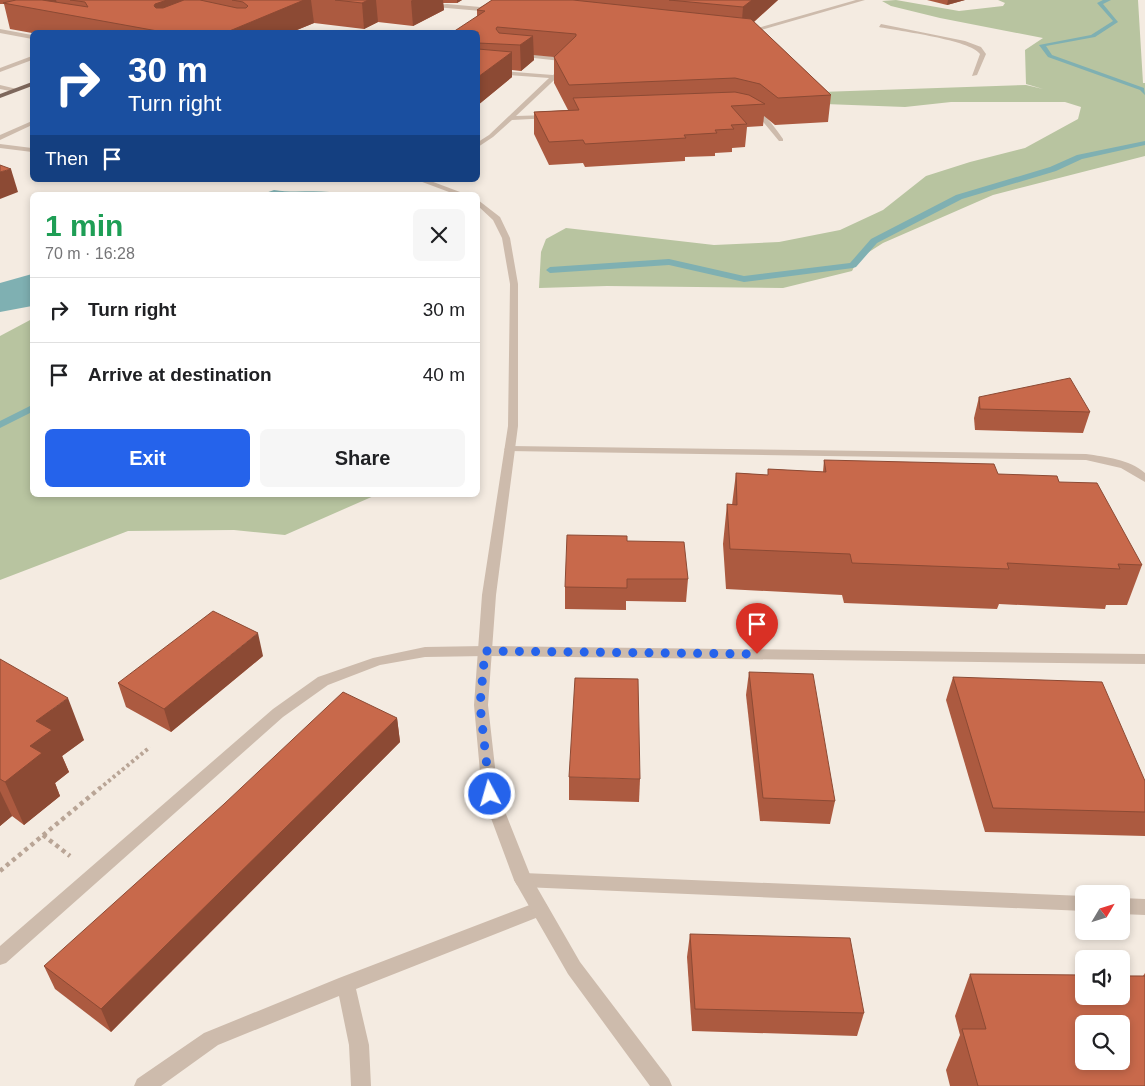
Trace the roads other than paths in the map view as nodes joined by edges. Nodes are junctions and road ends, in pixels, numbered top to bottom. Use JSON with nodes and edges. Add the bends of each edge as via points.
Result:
{"nodes":[{"id":1,"x":498,"y":0,"type":"edge"},
{"id":2,"x":862,"y":0,"type":"edge"},
{"id":3,"x":418,"y":6,"type":"dead end"},
{"id":4,"x":481,"y":9,"type":"junction"},
{"id":5,"x":490,"y":10,"type":"edge"},
{"id":6,"x":880,"y":26,"type":"dead end"},
{"id":7,"x":0,"y":30,"type":"edge"},
{"id":8,"x":30,"y":37,"type":"edge"},
{"id":9,"x":739,"y":37,"type":"edge"},
{"id":10,"x":509,"y":55,"type":"edge"},
{"id":11,"x":30,"y":59,"type":"edge"},
{"id":12,"x":0,"y":70,"type":"edge"},
{"id":13,"x":480,"y":71,"type":"edge"},
{"id":14,"x":974,"y":75,"type":"dead end"},
{"id":15,"x":554,"y":77,"type":"junction"},
{"id":16,"x":30,"y":85,"type":"edge"},
{"id":17,"x":0,"y":87,"type":"edge"},
{"id":18,"x":14,"y":90,"type":"junction"},
{"id":19,"x":0,"y":96,"type":"edge"},
{"id":20,"x":742,"y":110,"type":"edge"},
{"id":21,"x":558,"y":116,"type":"edge"},
{"id":22,"x":510,"y":118,"type":"junction"},
{"id":23,"x":30,"y":124,"type":"edge"},
{"id":24,"x":0,"y":138,"type":"edge"},
{"id":25,"x":781,"y":140,"type":"dead end"},
{"id":26,"x":480,"y":144,"type":"edge"},
{"id":27,"x":0,"y":146,"type":"edge"},
{"id":28,"x":30,"y":150,"type":"edge"},
{"id":29,"x":428,"y":182,"type":"edge"},
{"id":30,"x":456,"y":192,"type":"edge"},
{"id":31,"x":480,"y":204,"type":"edge"},
{"id":32,"x":510,"y":448,"type":"junction"},
{"id":33,"x":1145,"y":479,"type":"edge"},
{"id":34,"x":485,"y":651,"type":"junction"},
{"id":35,"x":1145,"y":659,"type":"edge"},
{"id":36,"x":523,"y":880,"type":"junction"},
{"id":37,"x":1075,"y":904,"type":"edge"},
{"id":38,"x":1130,"y":906,"type":"edge"},
{"id":39,"x":1145,"y":907,"type":"edge"},
{"id":40,"x":540,"y":909,"type":"junction"},
{"id":41,"x":0,"y":957,"type":"edge"},
{"id":42,"x":346,"y":984,"type":"junction"},
{"id":43,"x":144,"y":1086,"type":"edge"},
{"id":44,"x":360,"y":1086,"type":"edge"},
{"id":45,"x":662,"y":1086,"type":"edge"}],
"edges":[{"from":1,"to":4,"type":"street"},
{"from":2,"to":9,"type":"street","via":[[756,30],[748,38]]},
{"from":3,"to":4,"type":"street"},
{"from":4,"to":5,"type":"street"},
{"from":6,"to":14,"type":"street","via":[[963,42],[978,48],[983,54]]},
{"from":7,"to":8,"type":"street"},
{"from":10,"to":15,"type":"street","via":[[572,60]]},
{"from":11,"to":12,"type":"street"},
{"from":13,"to":15,"type":"street"},
{"from":15,"to":22,"type":"street"},
{"from":16,"to":18,"type":"main road"},
{"from":17,"to":18,"type":"street"},
{"from":18,"to":19,"type":"main road"},
{"from":20,"to":25,"type":"street","via":[[761,116]]},
{"from":21,"to":22,"type":"street"},
{"from":22,"to":26,"type":"street"},
{"from":23,"to":24,"type":"street"},
{"from":27,"to":28,"type":"street"},
{"from":29,"to":30,"type":"street"},
{"from":31,"to":32,"type":"street","via":[[497,219],[506,238],[514,284]]},
{"from":32,"to":33,"type":"street","via":[[1086,457],[1125,465]]},
{"from":32,"to":34,"type":"street","via":[[489,595]]},
{"from":34,"to":35,"type":"street"},
{"from":34,"to":36,"type":"street","via":[[480,705],[490,794]]},
{"from":34,"to":41,"type":"street","via":[[425,652],[378,661],[323,681],[278,713]]},
{"from":36,"to":37,"type":"street"},
{"from":36,"to":40,"type":"street"},
{"from":38,"to":39,"type":"street"},
{"from":40,"to":42,"type":"street"},
{"from":40,"to":45,"type":"street","via":[[574,968]]},
{"from":42,"to":43,"type":"street","via":[[211,1039]]},
{"from":42,"to":44,"type":"street","via":[[360,1045]]}]}
